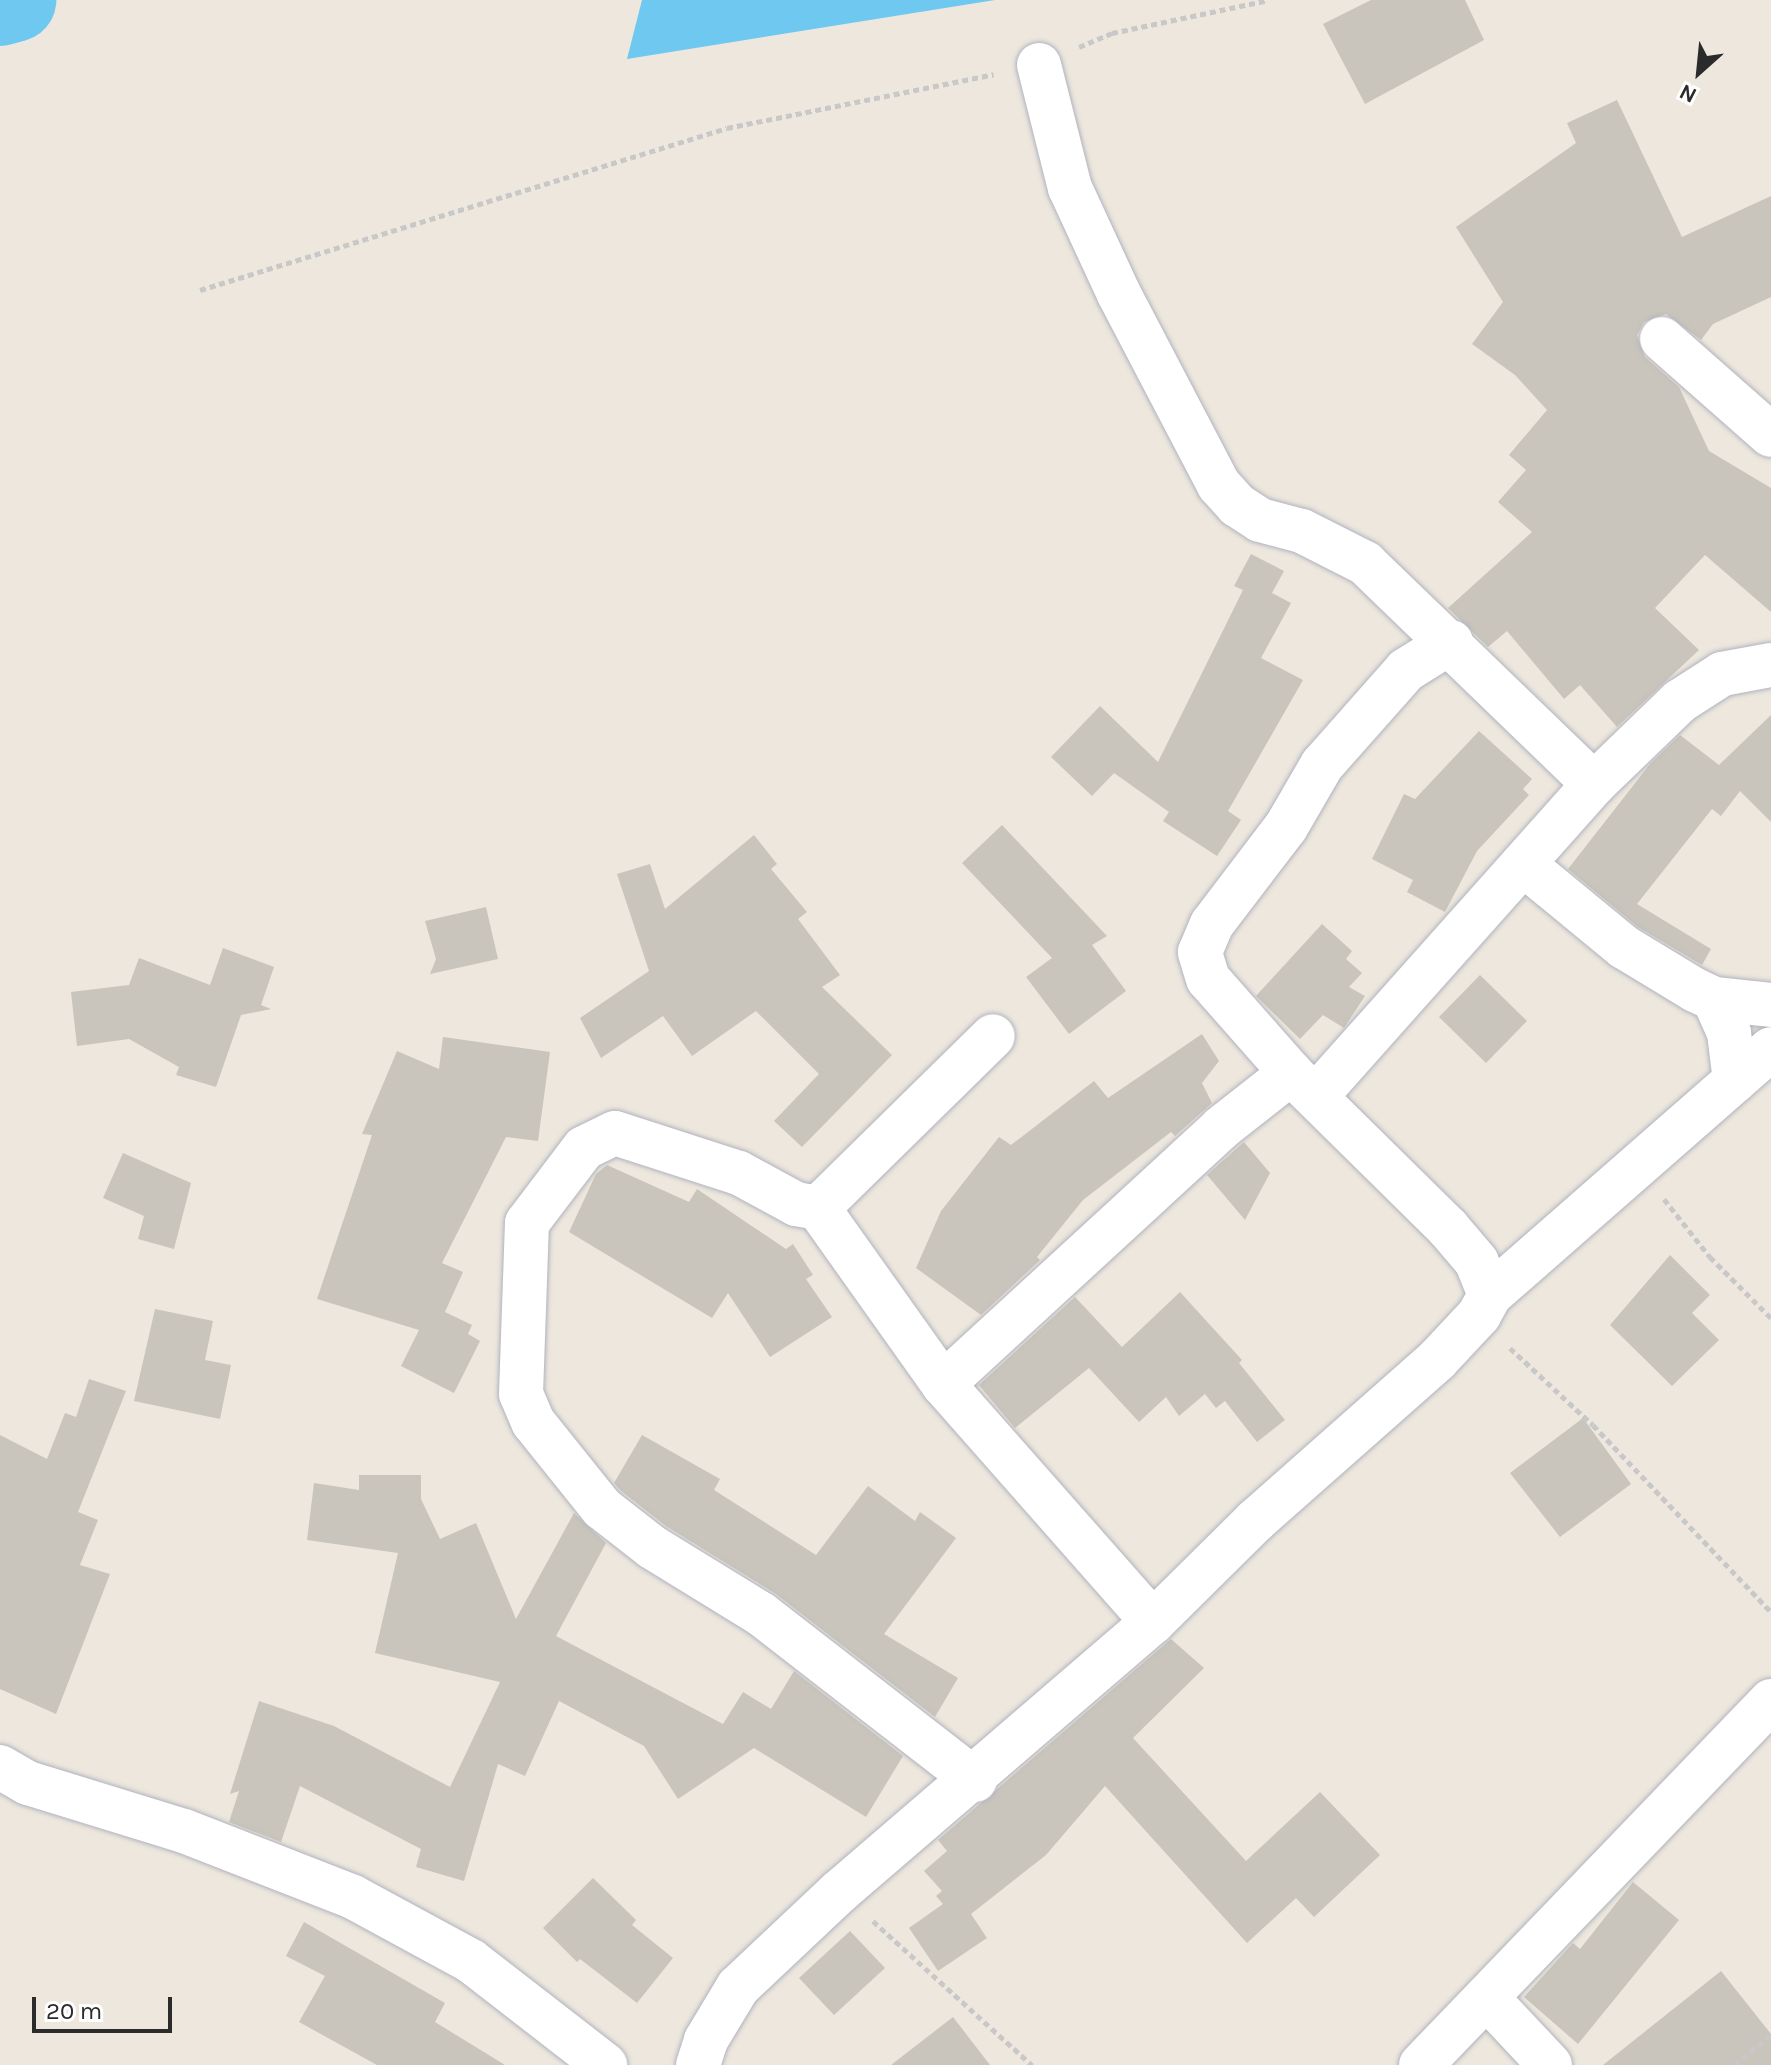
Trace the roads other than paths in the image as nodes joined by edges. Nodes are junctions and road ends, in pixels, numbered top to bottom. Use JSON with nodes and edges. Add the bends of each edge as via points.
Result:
{"nodes":[{"id":1,"x":1039,"y":65,"type":"road end"},
{"id":2,"x":1662,"y":339,"type":"dead end"},
{"id":3,"x":1771,"y":435,"type":"edge"},
{"id":4,"x":1451,"y":642,"type":"junction"},
{"id":5,"x":1771,"y":665,"type":"edge"},
{"id":6,"x":1594,"y":784,"type":"junction"},
{"id":7,"x":1523,"y":864,"type":"junction"},
{"id":8,"x":1714,"y":999,"type":"junction"},
{"id":9,"x":1771,"y":1005,"type":"edge"},
{"id":10,"x":993,"y":1036,"type":"dead end"},
{"id":11,"x":1771,"y":1049,"type":"edge"},
{"id":12,"x":1735,"y":1081,"type":"junction"},
{"id":13,"x":1304,"y":1084,"type":"junction"},
{"id":14,"x":818,"y":1208,"type":"junction"},
{"id":15,"x":1485,"y":1305,"type":"junction"},
{"id":16,"x":943,"y":1384,"type":"junction"},
{"id":17,"x":1153,"y":1622,"type":"junction"},
{"id":18,"x":1771,"y":1701,"type":"edge"},
{"id":19,"x":0,"y":1767,"type":"edge"},
{"id":20,"x":975,"y":1780,"type":"junction"},
{"id":21,"x":1487,"y":1998,"type":"junction"},
{"id":22,"x":605,"y":2065,"type":"edge"},
{"id":23,"x":698,"y":2065,"type":"edge"},
{"id":24,"x":1421,"y":2065,"type":"edge"},
{"id":25,"x":1550,"y":2065,"type":"edge"}],
"edges":[{"from":1,"to":4,"type":"street","via":[[1070,188],[1219,485],[1260,520],[1302,531],[1365,563]]},
{"from":2,"to":3,"type":"street"},
{"from":4,"to":6,"type":"street"},
{"from":4,"to":13,"type":"street","via":[[1406,670],[1322,765],[1286,827],[1212,924],[1200,952],[1208,979]]},
{"from":5,"to":6,"type":"street","via":[[1722,674],[1680,701]]},
{"from":6,"to":7,"type":"street"},
{"from":7,"to":8,"type":"street","via":[[1624,947]]},
{"from":7,"to":13,"type":"street"},
{"from":8,"to":9,"type":"street"},
{"from":8,"to":12,"type":"street","via":[[1729,1033]]},
{"from":10,"to":14,"type":"street"},
{"from":11,"to":12,"type":"street"},
{"from":12,"to":15,"type":"street"},
{"from":13,"to":15,"type":"street","via":[[1477,1262]]},
{"from":13,"to":16,"type":"street","via":[[1221,1128]]},
{"from":14,"to":16,"type":"street"},
{"from":14,"to":20,"type":"street","via":[[796,1204],[739,1173],[656,1144],[615,1133],[599,1138],[584,1148],[527,1223],[521,1394],[533,1422],[602,1508],[652,1547],[761,1614]]},
{"from":15,"to":17,"type":"street"},
{"from":16,"to":17,"type":"street"},
{"from":17,"to":20,"type":"street"},
{"from":18,"to":21,"type":"street","via":[[1616,1857]]},
{"from":19,"to":22,"type":"street","via":[[28,1783],[184,1831],[353,1897],[471,1961]]},
{"from":20,"to":23,"type":"street","via":[[840,1891],[738,1987],[706,2040]]},
{"from":21,"to":24,"type":"street"},
{"from":21,"to":25,"type":"street"}]}
